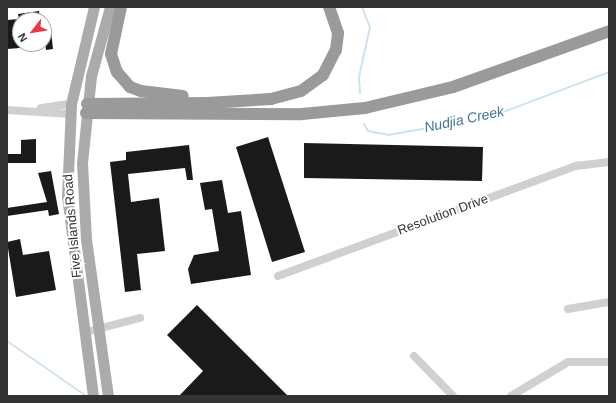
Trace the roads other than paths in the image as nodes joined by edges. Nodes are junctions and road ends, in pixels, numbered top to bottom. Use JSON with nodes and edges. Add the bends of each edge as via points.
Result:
{"nodes":[{"id":1,"x":94,"y":7,"type":"edge"},
{"id":2,"x":110,"y":7,"type":"edge"},
{"id":3,"x":121,"y":7,"type":"edge"},
{"id":4,"x":329,"y":7,"type":"edge"},
{"id":5,"x":609,"y":31,"type":"edge"},
{"id":6,"x":229,"y":101,"type":"junction"},
{"id":7,"x":71,"y":109,"type":"junction"},
{"id":8,"x":86,"y":109,"type":"junction"},
{"id":9,"x":7,"y":110,"type":"edge"},
{"id":10,"x":609,"y":162,"type":"edge"},
{"id":11,"x":278,"y":276,"type":"dead end"},
{"id":12,"x":609,"y":302,"type":"edge"},
{"id":13,"x":568,"y":309,"type":"dead end"},
{"id":14,"x":140,"y":318,"type":"dead end"},
{"id":15,"x":99,"y":329,"type":"junction"},
{"id":16,"x":86,"y":332,"type":"junction"},
{"id":17,"x":414,"y":356,"type":"dead end"},
{"id":18,"x":609,"y":362,"type":"edge"},
{"id":19,"x":93,"y":391,"type":"edge"},
{"id":20,"x":108,"y":396,"type":"edge"},
{"id":21,"x":453,"y":396,"type":"edge"},
{"id":22,"x":511,"y":396,"type":"edge"}],
"edges":[{"from":1,"to":7,"type":"main road","name":"Five Islands Road"},
{"from":2,"to":8,"type":"main road","name":"Five Islands Road"},
{"from":3,"to":6,"type":"highway","via":[[111,54],[117,72],[130,87],[158,94]]},
{"from":4,"to":6,"type":"highway","via":[[338,33],[336,50],[323,75],[301,91],[288,96]]},
{"from":5,"to":8,"type":"highway","via":[[453,87],[365,108],[302,114]]},
{"from":6,"to":8,"type":"highway"},
{"from":7,"to":8,"type":"main road"},
{"from":7,"to":9,"type":"street"},
{"from":7,"to":16,"type":"main road","name":"Five Islands Road","via":[[67,197]]},
{"from":8,"to":15,"type":"main road","name":"Five Islands Road","via":[[82,199]]},
{"from":10,"to":11,"type":"street","name":"Resolution Drive","via":[[576,166]]},
{"from":12,"to":13,"type":"street"},
{"from":14,"to":15,"type":"street"},
{"from":15,"to":16,"type":"street"},
{"from":15,"to":20,"type":"main road","name":"Five Islands Road"},
{"from":16,"to":19,"type":"main road","name":"Five Islands Road"},
{"from":17,"to":21,"type":"street"},
{"from":18,"to":22,"type":"street","via":[[568,362]]}]}
